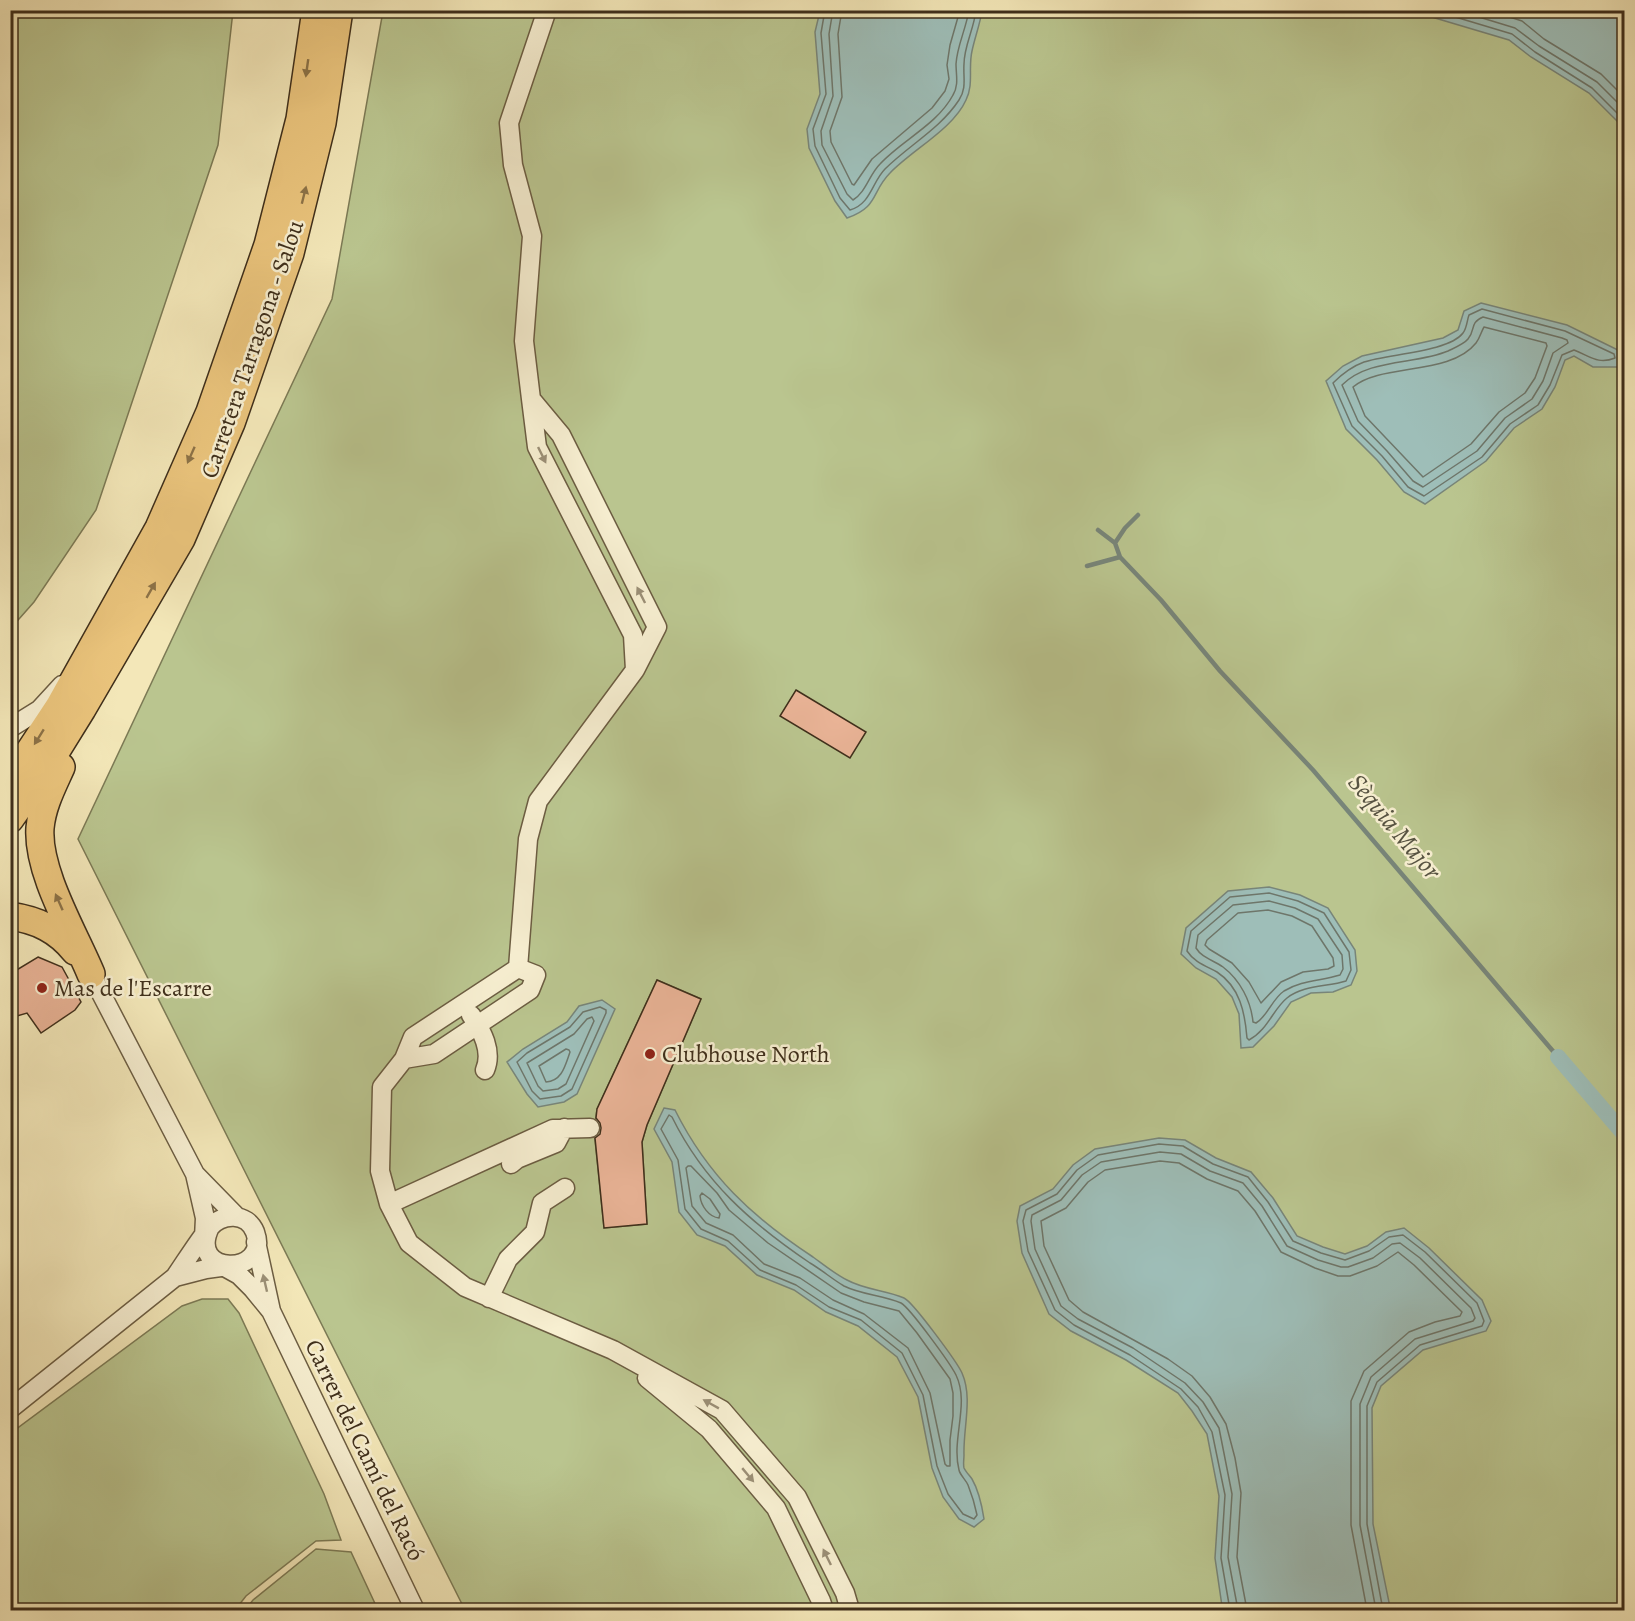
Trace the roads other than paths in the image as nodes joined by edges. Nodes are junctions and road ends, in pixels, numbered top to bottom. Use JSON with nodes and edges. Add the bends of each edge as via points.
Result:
{"nodes":[{"id":1,"x":316,"y":10,"type":"edge"},
{"id":2,"x":339,"y":10,"type":"edge"},
{"id":3,"x":547,"y":10,"type":"edge"},
{"id":4,"x":531,"y":399,"type":"junction"},
{"id":5,"x":657,"y":627,"type":"junction"},
{"id":6,"x":128,"y":629,"type":"junction"},
{"id":7,"x":633,"y":635,"type":"junction"},
{"id":8,"x":87,"y":657,"type":"junction"},
{"id":9,"x":635,"y":670,"type":"junction"},
{"id":10,"x":10,"y":728,"type":"edge"},
{"id":11,"x":10,"y":781,"type":"edge"},
{"id":12,"x":10,"y":819,"type":"edge"},
{"id":13,"x":10,"y":915,"type":"edge"},
{"id":14,"x":518,"y":968,"type":"junction"},
{"id":15,"x":91,"y":974,"type":"junction"},
{"id":16,"x":464,"y":1003,"type":"junction"},
{"id":17,"x":478,"y":1025,"type":"junction"},
{"id":18,"x":404,"y":1059,"type":"junction"},
{"id":19,"x":485,"y":1070,"type":"dead end"},
{"id":20,"x":564,"y":1128,"type":"junction"},
{"id":21,"x":590,"y":1128,"type":"dead end"},
{"id":22,"x":511,"y":1164,"type":"dead end"},
{"id":23,"x":195,"y":1174,"type":"junction"},
{"id":24,"x":565,"y":1188,"type":"dead end"},
{"id":25,"x":388,"y":1204,"type":"junction"},
{"id":26,"x":237,"y":1217,"type":"junction"},
{"id":27,"x":206,"y":1235,"type":"junction"},
{"id":28,"x":256,"y":1241,"type":"junction"},
{"id":29,"x":224,"y":1266,"type":"junction"},
{"id":30,"x":175,"y":1278,"type":"junction"},
{"id":31,"x":489,"y":1298,"type":"junction"},
{"id":32,"x":271,"y":1311,"type":"junction"},
{"id":33,"x":613,"y":1350,"type":"junction"},
{"id":34,"x":10,"y":1409,"type":"edge"},
{"id":35,"x":416,"y":1611,"type":"edge"},
{"id":36,"x":824,"y":1611,"type":"edge"},
{"id":37,"x":850,"y":1611,"type":"edge"}],
"edges":[{"from":1,"to":8,"type":"highway","name":"Carretera Tarragona - Salou","one_way":true,"via":[[300,119],[268,245],[210,412],[159,528]]},
{"from":6,"to":2,"type":"highway","name":"Carretera Tarragona - Salou","one_way":true,"via":[[181,539],[231,423],[290,253],[322,123]]},
{"from":3,"to":4,"type":"street","via":[[509,123],[513,165],[532,236],[524,341]]},
{"from":5,"to":4,"type":"street","one_way":true,"via":[[561,435]]},
{"from":4,"to":7,"type":"street","one_way":true,"via":[[537,447]]},
{"from":5,"to":7,"type":"street"},
{"from":5,"to":9,"type":"street"},
{"from":6,"to":12,"type":"highway","name":"Carretera Tarragona - Salou","via":[[77,718]]},
{"from":15,"to":6,"type":"highway","one_way":true,"via":[[50,882],[40,826],[49,792],[66,757],[117,673]]},
{"from":7,"to":9,"type":"street"},
{"from":8,"to":10,"type":"street","via":[[39,710]]},
{"from":8,"to":11,"type":"highway","name":"Carretera Tarragona - Salou","one_way":true},
{"from":9,"to":14,"type":"street","via":[[538,801],[528,839]]},
{"from":13,"to":15,"type":"highway","via":[[52,928]]},
{"from":14,"to":16,"type":"street"},
{"from":14,"to":17,"type":"street","via":[[536,975],[530,990]]},
{"from":15,"to":23,"type":"street"},
{"from":16,"to":17,"type":"street"},
{"from":16,"to":18,"type":"street","via":[[413,1037]]},
{"from":17,"to":18,"type":"street","via":[[434,1054]]},
{"from":17,"to":19,"type":"street","via":[[485,1037],[489,1061]]},
{"from":18,"to":25,"type":"street","via":[[382,1087],[380,1171]]},
{"from":20,"to":21,"type":"street"},
{"from":20,"to":22,"type":"street","via":[[556,1143]]},
{"from":20,"to":25,"type":"street","via":[[554,1129]]},
{"from":23,"to":26,"type":"street"},
{"from":23,"to":27,"type":"street"},
{"from":24,"to":31,"type":"street","via":[[542,1203],[535,1232],[508,1259]]},
{"from":25,"to":31,"type":"street","via":[[409,1243],[465,1287]]},
{"from":26,"to":27,"type":"street","via":[[222,1218]]},
{"from":26,"to":28,"type":"street","via":[[251,1226]]},
{"from":27,"to":29,"type":"street","via":[[212,1259]]},
{"from":27,"to":30,"type":"street"},
{"from":28,"to":29,"type":"street","via":[[245,1262]]},
{"from":32,"to":28,"type":"street","name":"Carrer del Camí del Racó","one_way":true},
{"from":29,"to":30,"type":"street"},
{"from":29,"to":32,"type":"street","name":"Carrer del Camí del Racó","via":[[239,1275]]},
{"from":30,"to":34,"type":"street"},
{"from":31,"to":33,"type":"street"},
{"from":32,"to":35,"type":"street","name":"Carrer del Camí del Racó"},
{"from":33,"to":36,"type":"street","one_way":true,"via":[[709,1429],[776,1508]]},
{"from":37,"to":33,"type":"street","one_way":true,"via":[[845,1593],[797,1497],[722,1410]]}]}
